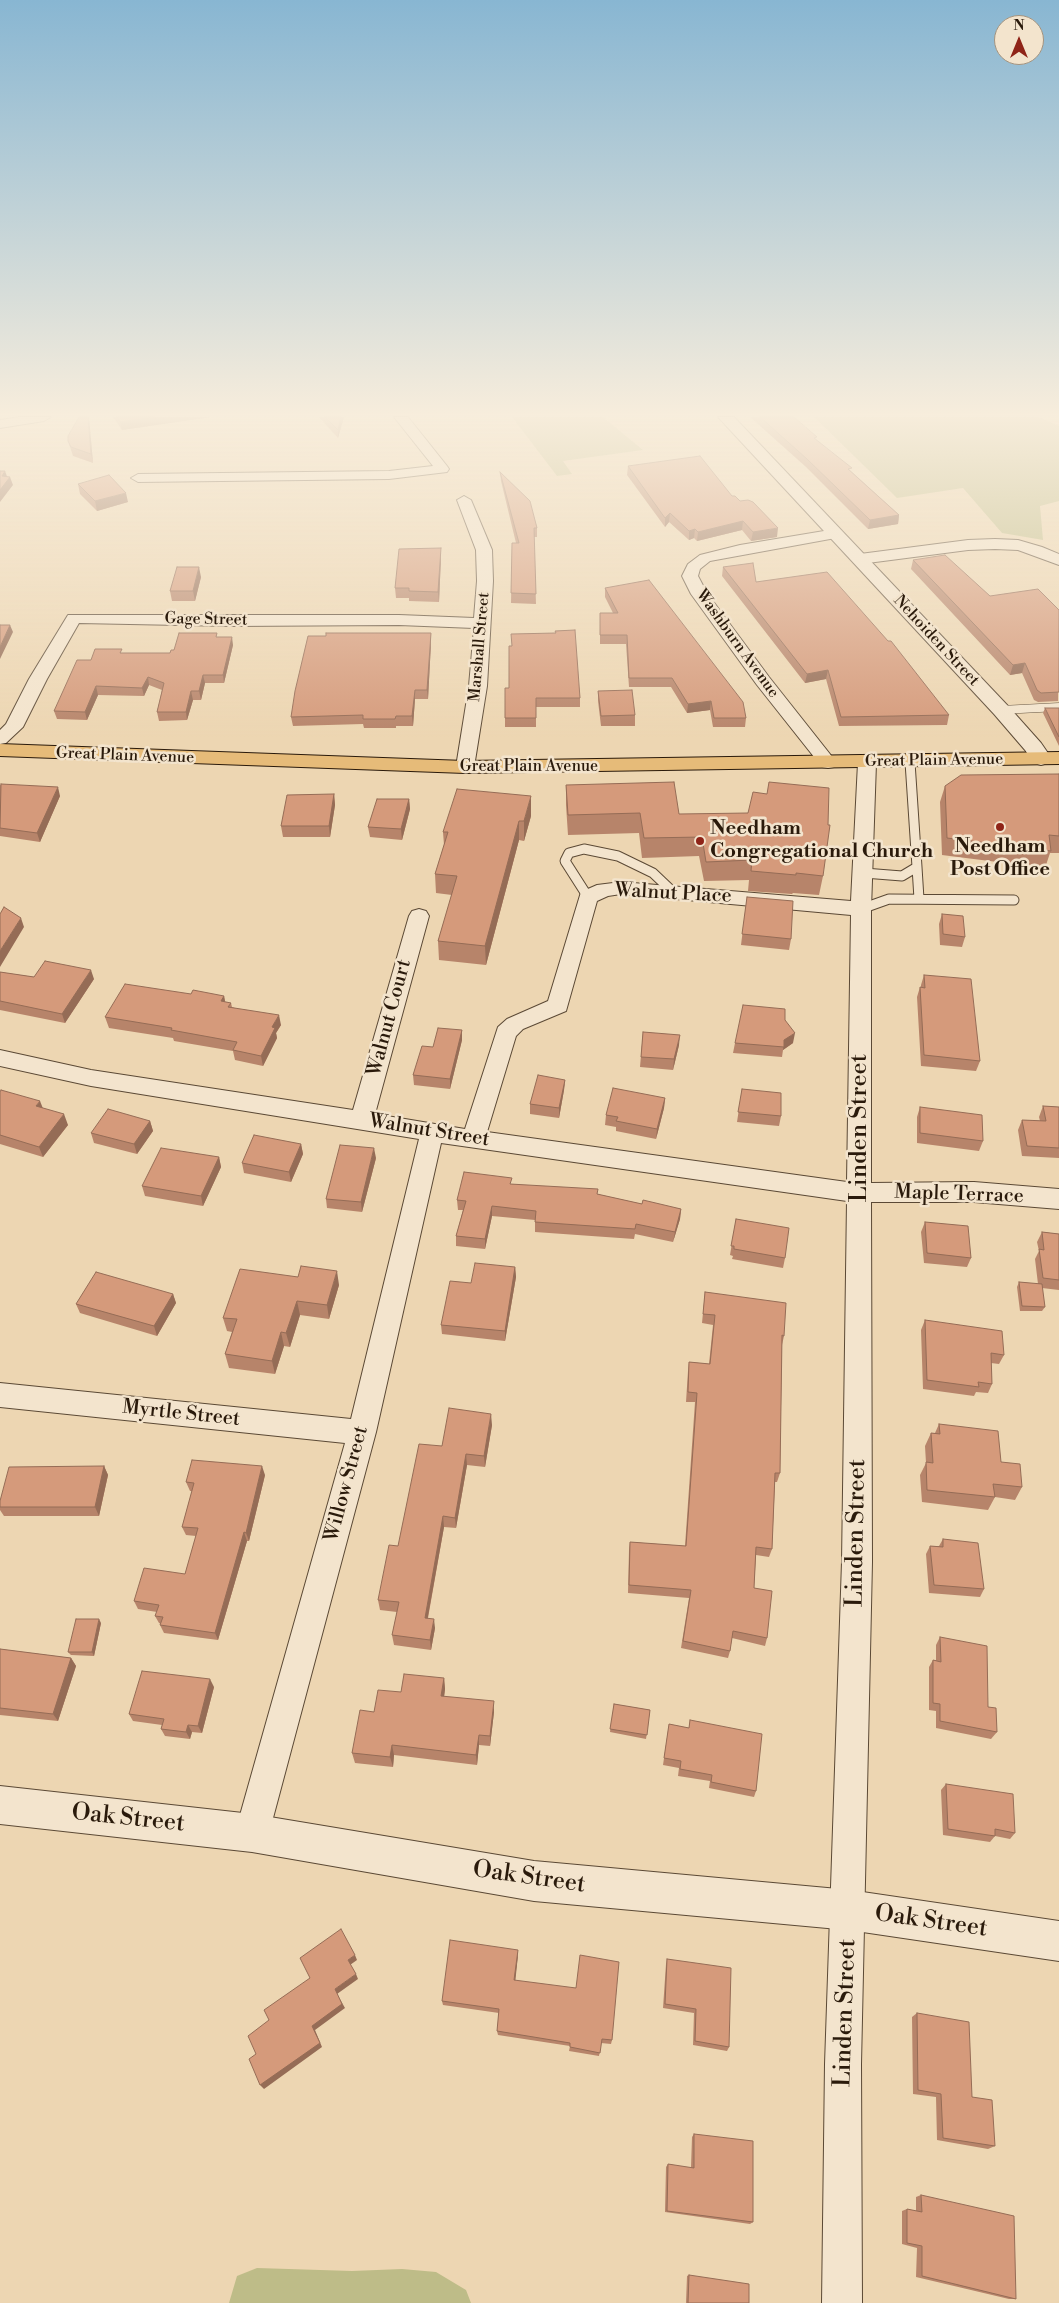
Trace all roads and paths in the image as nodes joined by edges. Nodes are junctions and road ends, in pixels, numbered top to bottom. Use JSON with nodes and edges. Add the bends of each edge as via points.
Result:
{"nodes":[{"id":1,"x":473,"y":524,"type":"edge"},
{"id":2,"x":827,"y":524,"type":"edge"},
{"id":3,"x":836,"y":534,"type":"junction"},
{"id":4,"x":860,"y":560,"type":"junction"},
{"id":5,"x":1059,"y":560,"type":"edge"},
{"id":6,"x":481,"y":623,"type":"junction"},
{"id":7,"x":1056,"y":707,"type":"edge"},
{"id":8,"x":1001,"y":710,"type":"junction"},
{"id":9,"x":1059,"y":716,"type":"edge"},
{"id":10,"x":0,"y":738,"type":"edge"},
{"id":11,"x":0,"y":750,"type":"edge"},
{"id":12,"x":1050,"y":759,"type":"edge"},
{"id":13,"x":910,"y":762,"type":"junction"},
{"id":14,"x":867,"y":763,"type":"junction"},
{"id":15,"x":828,"y":764,"type":"junction"},
{"id":16,"x":465,"y":767,"type":"junction"},
{"id":17,"x":917,"y":868,"type":"junction"},
{"id":18,"x":864,"y":873,"type":"junction"},
{"id":19,"x":673,"y":892,"type":"junction"},
{"id":20,"x":588,"y":897,"type":"junction"},
{"id":21,"x":919,"y":899,"type":"junction"},
{"id":22,"x":1014,"y":900,"type":"dead end"},
{"id":23,"x":861,"y":909,"type":"junction"},
{"id":24,"x":418,"y":916,"type":"dead end"},
{"id":25,"x":0,"y":1058,"type":"edge"},
{"id":26,"x":362,"y":1120,"type":"junction"},
{"id":27,"x":432,"y":1133,"type":"junction"},
{"id":28,"x":474,"y":1139,"type":"junction"},
{"id":29,"x":859,"y":1193,"type":"junction"},
{"id":30,"x":1059,"y":1199,"type":"edge"},
{"id":31,"x":0,"y":1395,"type":"edge"},
{"id":32,"x":362,"y":1432,"type":"junction"},
{"id":33,"x":0,"y":1805,"type":"edge"},
{"id":34,"x":252,"y":1833,"type":"junction"},
{"id":35,"x":849,"y":1910,"type":"junction"},
{"id":36,"x":1059,"y":1941,"type":"edge"},
{"id":37,"x":842,"y":2303,"type":"edge"}],
"edges":[{"from":1,"to":6,"type":"street","name":"Marshall Street","via":[[484,550]]},
{"from":2,"to":3,"type":"street","name":"Nehoiden Street"},
{"from":3,"to":4,"type":"street","name":"Nehoiden Street"},
{"from":3,"to":15,"type":"street","name":"Washburn Avenue","via":[[705,558],[693,567],[690,576],[752,665]]},
{"from":4,"to":5,"type":"street","via":[[995,544],[1018,545]]},
{"from":4,"to":8,"type":"street","name":"Nehoiden Street"},
{"from":6,"to":10,"type":"street","name":"Gage Street","via":[[74,618],[14,728]]},
{"from":6,"to":16,"type":"street","name":"Marshall Street","via":[[478,686]]},
{"from":7,"to":8,"type":"lane"},
{"from":7,"to":9,"type":"lane"},
{"from":8,"to":12,"type":"street","name":"Nehoiden Street"},
{"from":11,"to":16,"type":"main road","name":"Great Plain Avenue"},
{"from":12,"to":13,"type":"main road","name":"Great Plain Avenue"},
{"from":13,"to":14,"type":"main road","name":"Great Plain Avenue"},
{"from":13,"to":17,"type":"lane"},
{"from":14,"to":15,"type":"main road","name":"Great Plain Avenue"},
{"from":14,"to":18,"type":"street","name":"Linden Street"},
{"from":15,"to":16,"type":"main road","name":"Great Plain Avenue"},
{"from":17,"to":18,"type":"lane","via":[[902,876]]},
{"from":17,"to":21,"type":"lane"},
{"from":18,"to":23,"type":"street","name":"Linden Street"},
{"from":19,"to":20,"type":"street","name":"Walnut Place","via":[[621,888],[604,890]]},
{"from":19,"to":20,"type":"lane","via":[[653,874],[618,856],[584,849],[569,853],[565,861]]},
{"from":19,"to":23,"type":"street","name":"Walnut Place"},
{"from":20,"to":28,"type":"street","name":"Walnut Place","via":[[558,1006],[515,1024],[506,1033]]},
{"from":21,"to":22,"type":"lane"},
{"from":21,"to":23,"type":"lane","via":[[889,899]]},
{"from":23,"to":29,"type":"street","name":"Linden Street"},
{"from":24,"to":26,"type":"street","name":"Walnut Court"},
{"from":25,"to":26,"type":"street","name":"Walnut Street","via":[[91,1078]]},
{"from":26,"to":27,"type":"street","name":"Walnut Street"},
{"from":27,"to":28,"type":"street","name":"Walnut Street"},
{"from":27,"to":32,"type":"street","name":"Willow Street"},
{"from":28,"to":29,"type":"street","name":"Walnut Street"},
{"from":29,"to":30,"type":"street","name":"Maple Terrace","via":[[974,1192]]},
{"from":29,"to":35,"type":"street","name":"Linden Street","via":[[857,1562]]},
{"from":31,"to":32,"type":"street","name":"Myrtle Street"},
{"from":32,"to":34,"type":"street","name":"Willow Street"},
{"from":33,"to":34,"type":"street","name":"Oak Street"},
{"from":34,"to":35,"type":"street","name":"Oak Street","via":[[534,1881]]},
{"from":35,"to":36,"type":"street","name":"Oak Street"},
{"from":35,"to":37,"type":"street","name":"Linden Street","via":[[843,2064]]}]}
